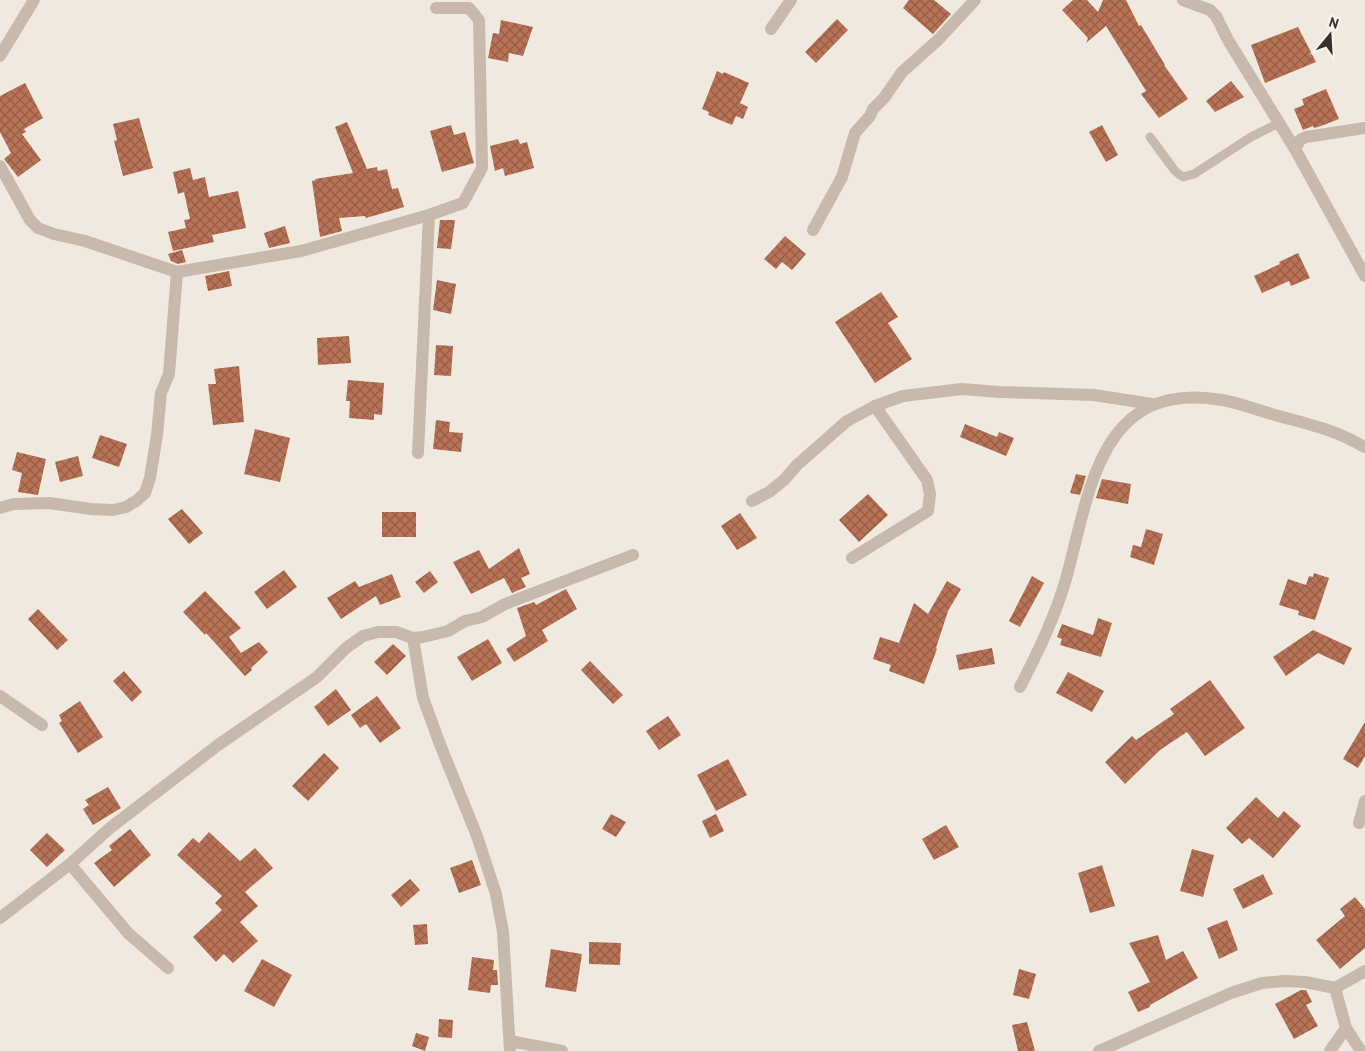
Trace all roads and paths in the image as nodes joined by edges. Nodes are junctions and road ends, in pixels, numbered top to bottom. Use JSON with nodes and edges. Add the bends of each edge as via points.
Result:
{"nodes":[{"id":1,"x":34,"y":0,"type":"edge"},
{"id":2,"x":791,"y":0,"type":"edge"},
{"id":3,"x":975,"y":0,"type":"edge"},
{"id":4,"x":1183,"y":0,"type":"edge"},
{"id":5,"x":1208,"y":4,"type":"edge"},
{"id":6,"x":436,"y":8,"type":"dead end"},
{"id":7,"x":771,"y":29,"type":"dead end"},
{"id":8,"x":0,"y":56,"type":"edge"},
{"id":9,"x":1278,"y":123,"type":"junction"},
{"id":10,"x":1365,"y":128,"type":"edge"},
{"id":11,"x":1150,"y":137,"type":"dead end"},
{"id":12,"x":1295,"y":149,"type":"junction"},
{"id":13,"x":0,"y":166,"type":"edge"},
{"id":14,"x":429,"y":214,"type":"junction"},
{"id":15,"x":813,"y":230,"type":"dead end"},
{"id":16,"x":177,"y":272,"type":"junction"},
{"id":17,"x":1365,"y":276,"type":"edge"},
{"id":18,"x":1152,"y":404,"type":"junction"},
{"id":19,"x":875,"y":406,"type":"junction"},
{"id":20,"x":1365,"y":447,"type":"edge"},
{"id":21,"x":418,"y":453,"type":"dead end"},
{"id":22,"x":752,"y":501,"type":"dead end"},
{"id":23,"x":0,"y":508,"type":"edge"},
{"id":24,"x":633,"y":556,"type":"dead end"},
{"id":25,"x":852,"y":558,"type":"dead end"},
{"id":26,"x":413,"y":638,"type":"junction"},
{"id":27,"x":1020,"y":686,"type":"dead end"},
{"id":28,"x":0,"y":696,"type":"edge"},
{"id":29,"x":42,"y":726,"type":"dead end"},
{"id":30,"x":1365,"y":801,"type":"edge"},
{"id":31,"x":1359,"y":823,"type":"dead end"},
{"id":32,"x":70,"y":864,"type":"junction"},
{"id":33,"x":0,"y":918,"type":"edge"},
{"id":34,"x":168,"y":968,"type":"dead end"},
{"id":35,"x":1365,"y":971,"type":"edge"},
{"id":36,"x":1336,"y":988,"type":"junction"},
{"id":37,"x":1346,"y":1028,"type":"junction"},
{"id":38,"x":510,"y":1046,"type":"edge"},
{"id":39,"x":562,"y":1051,"type":"edge"},
{"id":40,"x":1100,"y":1051,"type":"edge"},
{"id":41,"x":1330,"y":1051,"type":"edge"},
{"id":42,"x":1361,"y":1051,"type":"edge"}],
"edges":[{"from":1,"to":8,"type":"street"},
{"from":2,"to":7,"type":"street"},
{"from":3,"to":15,"type":"street","via":[[902,72],[855,133],[842,177]]},
{"from":4,"to":5,"type":"street"},
{"from":5,"to":9,"type":"street"},
{"from":6,"to":14,"type":"street","via":[[469,8],[479,20],[482,168],[463,203]]},
{"from":9,"to":11,"type":"lane","via":[[1194,174],[1183,177]]},
{"from":9,"to":12,"type":"street"},
{"from":10,"to":12,"type":"street","via":[[1306,136]]},
{"from":12,"to":17,"type":"street"},
{"from":13,"to":16,"type":"street","via":[[30,220],[38,228]]},
{"from":14,"to":16,"type":"street","via":[[302,251]]},
{"from":14,"to":21,"type":"street"},
{"from":16,"to":23,"type":"street","via":[[169,374],[160,393],[158,435],[144,493],[126,507],[113,510],[49,503],[14,504]]},
{"from":18,"to":19,"type":"street","via":[[1094,394],[962,389],[903,396]]},
{"from":18,"to":20,"type":"street","via":[[1196,397],[1223,400],[1337,434]]},
{"from":18,"to":27,"type":"street","via":[[1121,426],[1094,473],[1066,579],[1036,658]]},
{"from":19,"to":22,"type":"street","via":[[834,431],[784,480]]},
{"from":19,"to":25,"type":"street","via":[[927,480],[930,494],[928,511]]},
{"from":24,"to":26,"type":"street","via":[[505,604],[448,630]]},
{"from":26,"to":32,"type":"street","via":[[396,632],[363,636],[317,676],[218,745],[110,828]]},
{"from":26,"to":38,"type":"street","via":[[423,698],[496,894],[503,932]]},
{"from":28,"to":29,"type":"street"},
{"from":30,"to":31,"type":"street"},
{"from":32,"to":33,"type":"street"},
{"from":32,"to":34,"type":"street","via":[[128,933]]},
{"from":35,"to":36,"type":"street"},
{"from":36,"to":37,"type":"street"},
{"from":36,"to":40,"type":"street","via":[[1305,982],[1262,983],[1231,993]]},
{"from":37,"to":41,"type":"street"},
{"from":37,"to":42,"type":"street"},
{"from":38,"to":39,"type":"street"}]}
